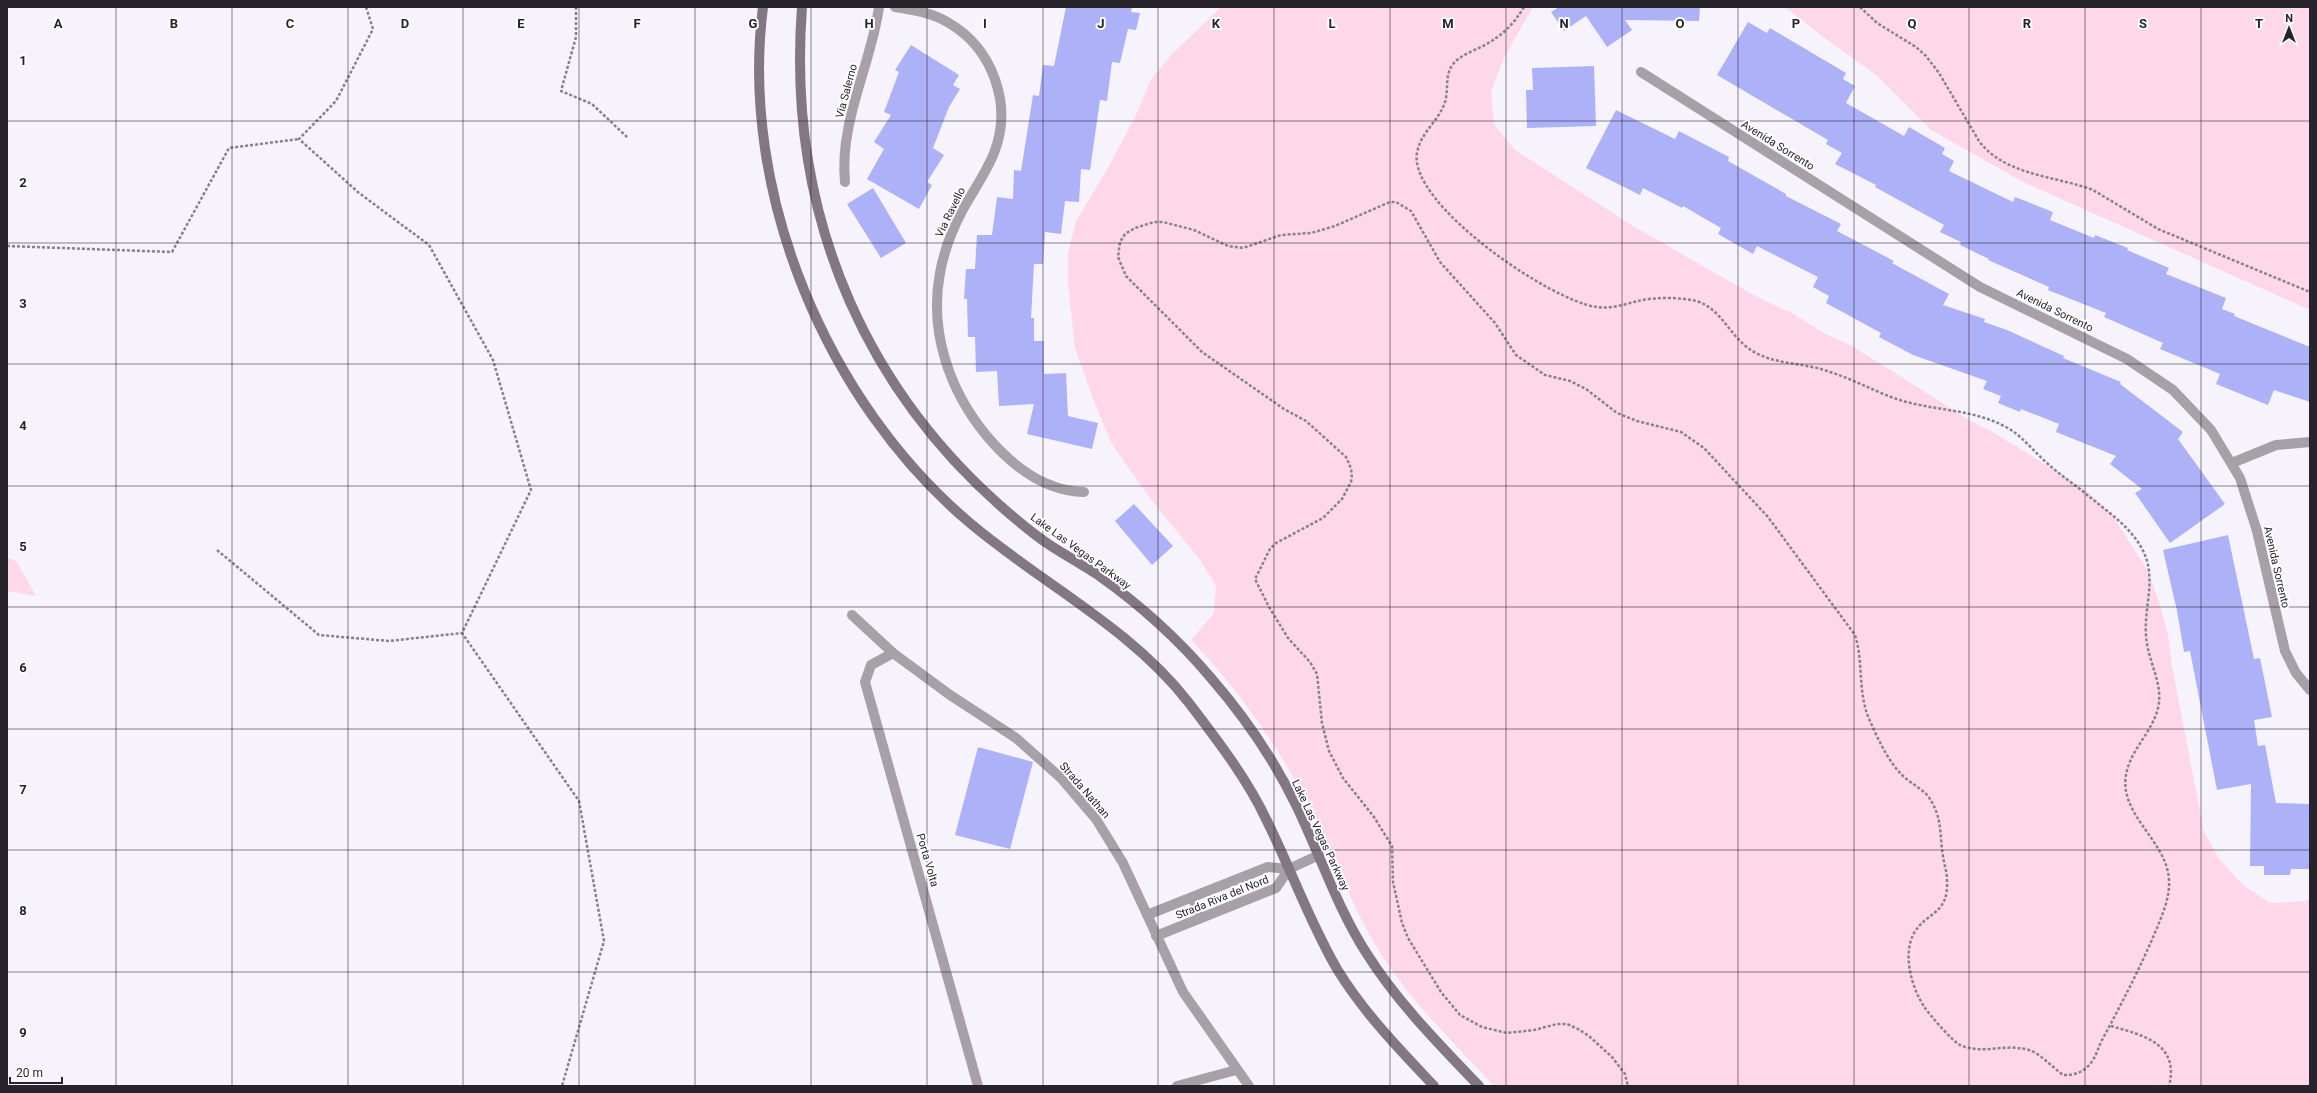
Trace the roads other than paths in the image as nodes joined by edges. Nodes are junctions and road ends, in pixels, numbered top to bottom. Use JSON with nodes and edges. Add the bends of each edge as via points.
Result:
{"nodes":[{"id":1,"x":763,"y":7,"type":"edge"},
{"id":2,"x":802,"y":7,"type":"edge"},
{"id":3,"x":879,"y":7,"type":"edge"},
{"id":4,"x":895,"y":7,"type":"edge"},
{"id":5,"x":1641,"y":72,"type":"dead end"},
{"id":6,"x":845,"y":182,"type":"dead end"},
{"id":7,"x":2310,"y":442,"type":"edge"},
{"id":8,"x":2232,"y":463,"type":"junction"},
{"id":9,"x":1084,"y":492,"type":"dead end"},
{"id":10,"x":852,"y":615,"type":"dead end"},
{"id":11,"x":894,"y":653,"type":"junction"},
{"id":12,"x":2310,"y":690,"type":"edge"},
{"id":13,"x":1318,"y":855,"type":"junction"},
{"id":14,"x":1289,"y":869,"type":"junction"},
{"id":15,"x":1191,"y":897,"type":"junction"},
{"id":16,"x":1147,"y":915,"type":"junction"},
{"id":17,"x":1201,"y":919,"type":"junction"},
{"id":18,"x":1156,"y":936,"type":"junction"},
{"id":19,"x":1236,"y":1070,"type":"junction"},
{"id":20,"x":978,"y":1086,"type":"edge"},
{"id":21,"x":1178,"y":1086,"type":"edge"},
{"id":22,"x":1249,"y":1086,"type":"edge"},
{"id":23,"x":1434,"y":1086,"type":"edge"},
{"id":24,"x":1479,"y":1086,"type":"edge"}],
"edges":[{"from":1,"to":14,"type":"street","via":[[760,99],[768,168],[784,235],[808,300],[838,361],[875,419],[919,473],[968,522],[1022,564],[1080,602],[1136,647],[1186,698],[1229,755],[1265,817]]},
{"from":2,"to":13,"type":"street","name":"Lake Las Vegas Parkway","via":[[799,54],[802,124],[813,192],[836,267],[860,324],[895,385],[936,441],[985,492],[1039,537],[1099,576],[1158,623],[1210,677],[1256,737],[1294,802]]},
{"from":3,"to":6,"type":"street","name":"Via Salerno","via":[[874,37],[845,142]]},
{"from":4,"to":9,"type":"street","name":"Via Ravello","via":[[939,18],[969,38],[991,68],[1001,103],[1001,127],[995,151],[952,231],[940,274],[938,326],[953,383],[975,422],[1028,474],[1054,488]]},
{"from":5,"to":8,"type":"street","name":"Avenida Sorrento","via":[[1980,287],[2151,373],[2194,409]]},
{"from":7,"to":8,"type":"street","via":[[2276,446]]},
{"from":8,"to":12,"type":"street","name":"Avenida Sorrento","via":[[2250,504],[2285,650],[2296,674]]},
{"from":10,"to":11,"type":"street","name":"Strada Nathan"},
{"from":11,"to":16,"type":"street","name":"Strada Nathan","via":[[950,695],[1016,738],[1061,778],[1096,819],[1123,863]]},
{"from":11,"to":20,"type":"street","name":"Porta Volta","via":[[871,665],[865,682]]},
{"from":13,"to":14,"type":"street","name":"Strada Riva del Nord"},
{"from":13,"to":24,"type":"street","name":"Lake Las Vegas Parkway","via":[[1366,953],[1390,988]]},
{"from":14,"to":15,"type":"street","name":"Strada Riva del Nord","via":[[1268,867]]},
{"from":14,"to":17,"type":"street","name":"Strada Riva del Nord","via":[[1276,888]]},
{"from":14,"to":23,"type":"street","via":[[1316,931],[1338,970],[1392,1042]]},
{"from":15,"to":16,"type":"street","name":"Strada Riva del Nord"},
{"from":15,"to":17,"type":"lane"},
{"from":16,"to":18,"type":"street","name":"Strada Nathan"},
{"from":17,"to":18,"type":"street","name":"Strada Riva del Nord"},
{"from":18,"to":19,"type":"street","name":"Strada Nathan","via":[[1183,992]]},
{"from":19,"to":21,"type":"street"},
{"from":19,"to":22,"type":"street","name":"Strada Nathan"}]}
